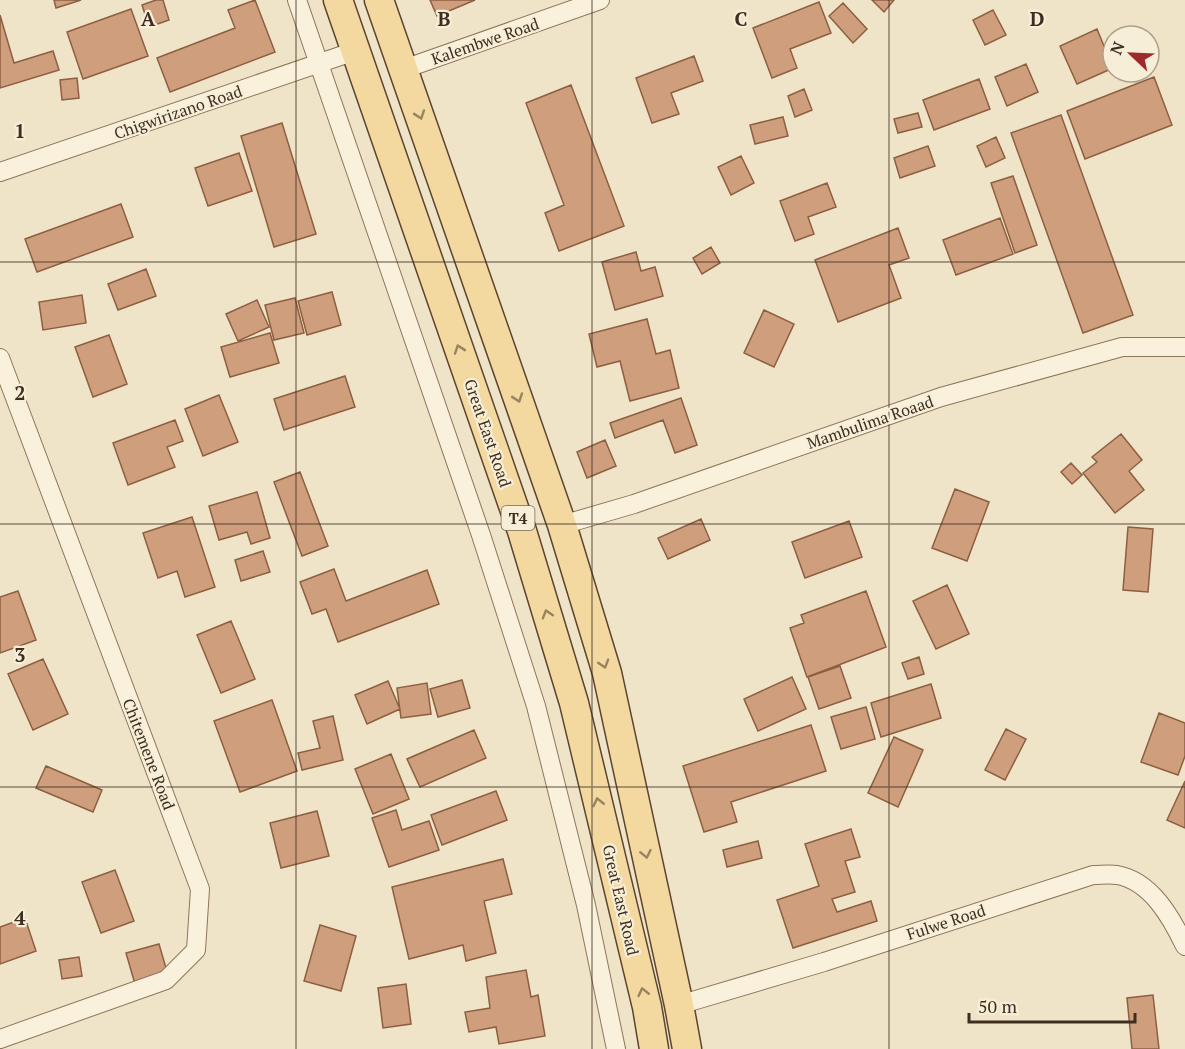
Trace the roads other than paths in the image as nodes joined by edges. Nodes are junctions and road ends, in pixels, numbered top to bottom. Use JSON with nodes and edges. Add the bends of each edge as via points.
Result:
{"nodes":[{"id":1,"x":297,"y":0,"type":"edge"},
{"id":2,"x":338,"y":0,"type":"edge"},
{"id":3,"x":379,"y":0,"type":"edge"},
{"id":4,"x":600,"y":0,"type":"edge"},
{"id":5,"x":356,"y":51,"type":"junction"},
{"id":6,"x":319,"y":64,"type":"junction"},
{"id":7,"x":404,"y":69,"type":"junction"},
{"id":8,"x":0,"y":172,"type":"edge"},
{"id":9,"x":1185,"y":347,"type":"edge"},
{"id":10,"x":0,"y":358,"type":"edge"},
{"id":11,"x":562,"y":525,"type":"junction"},
{"id":12,"x":1185,"y":946,"type":"edge"},
{"id":13,"x":680,"y":1005,"type":"junction"},
{"id":14,"x":0,"y":1039,"type":"edge"},
{"id":15,"x":615,"y":1049,"type":"edge"},
{"id":16,"x":654,"y":1049,"type":"edge"},
{"id":17,"x":687,"y":1049,"type":"edge"}],
"edges":[{"from":1,"to":6,"type":"street"},
{"from":2,"to":5,"type":"main road","name":"Great East Road","number":"T4"},
{"from":3,"to":7,"type":"main road","name":"Great East Road","number":"T4"},
{"from":4,"to":7,"type":"street","name":"Kalembwe Road"},
{"from":5,"to":6,"type":"street","name":"Chigwirizano Road"},
{"from":16,"to":5,"type":"main road","name":"Great East Road","number":"T4","one_way":true,"via":[[570,691],[522,531]]},
{"from":6,"to":8,"type":"street","name":"Chigwirizano Road"},
{"from":6,"to":15,"type":"street","via":[[536,706],[586,904]]},
{"from":7,"to":11,"type":"main road","name":"Great East Road","number":"T4","one_way":true},
{"from":9,"to":11,"type":"street","name":"Mambulima Roaad","via":[[1122,346],[941,397],[634,504]]},
{"from":10,"to":14,"type":"street","name":"Chitemene Road","via":[[200,889],[196,950],[166,980]]},
{"from":11,"to":13,"type":"main road","name":"Great East Road","number":"T4","one_way":true,"via":[[606,673]]},
{"from":12,"to":13,"type":"street","name":"Fulwe Road","via":[[1158,901],[1143,886],[1118,875],[1093,875]]},
{"from":13,"to":17,"type":"main road","name":"Great East Road","number":"T4"}]}
